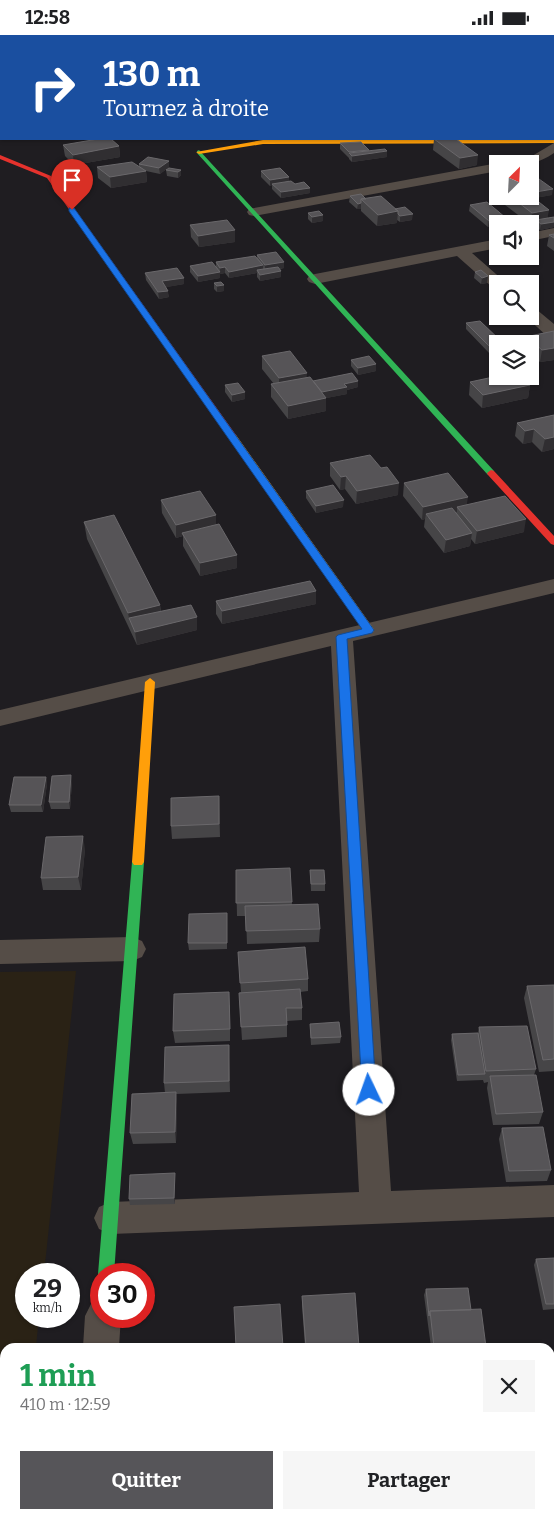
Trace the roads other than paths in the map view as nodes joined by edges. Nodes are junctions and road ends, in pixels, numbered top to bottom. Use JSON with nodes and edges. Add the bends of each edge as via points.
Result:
{"nodes":[{"id":1,"x":554,"y":141,"type":"edge"},
{"id":2,"x":554,"y":147,"type":"edge"},
{"id":3,"x":0,"y":157,"type":"edge"},
{"id":4,"x":539,"y":157,"type":"edge"},
{"id":5,"x":489,"y":169,"type":"edge"},
{"id":6,"x":254,"y":212,"type":"junction"},
{"id":7,"x":554,"y":232,"type":"edge"},
{"id":8,"x":539,"y":235,"type":"edge"},
{"id":9,"x":489,"y":245,"type":"edge"},
{"id":10,"x":461,"y":251,"type":"junction"},
{"id":11,"x":489,"y":276,"type":"edge"},
{"id":12,"x":315,"y":279,"type":"junction"},
{"id":13,"x":539,"y":320,"type":"edge"},
{"id":14,"x":554,"y":333,"type":"edge"},
{"id":15,"x":554,"y":542,"type":"edge"},
{"id":16,"x":554,"y":586,"type":"edge"},
{"id":17,"x":368,"y":630,"type":"junction"},
{"id":18,"x":342,"y":637,"type":"junction"},
{"id":19,"x":150,"y":682,"type":"junction"},
{"id":20,"x":0,"y":718,"type":"edge"},
{"id":21,"x":132,"y":949,"type":"junction"},
{"id":22,"x":0,"y":952,"type":"edge"},
{"id":23,"x":554,"y":1201,"type":"edge"},
{"id":24,"x":376,"y":1208,"type":"junction"},
{"id":25,"x":111,"y":1218,"type":"junction"},
{"id":26,"x":107,"y":1263,"type":"edge"},
{"id":27,"x":102,"y":1328,"type":"edge"},
{"id":28,"x":101,"y":1343,"type":"edge"}],
"edges":[{"from":1,"to":6,"type":"street","via":[[262,142],[199,152]]},
{"from":2,"to":4,"type":"street"},
{"from":3,"to":17,"type":"street","via":[[49,177]]},
{"from":5,"to":6,"type":"street"},
{"from":6,"to":12,"type":"street"},
{"from":7,"to":8,"type":"street"},
{"from":9,"to":10,"type":"street"},
{"from":10,"to":11,"type":"street"},
{"from":10,"to":12,"type":"street"},
{"from":12,"to":15,"type":"street"},
{"from":13,"to":14,"type":"street"},
{"from":16,"to":17,"type":"street"},
{"from":17,"to":18,"type":"street"},
{"from":18,"to":19,"type":"street"},
{"from":18,"to":24,"type":"street"},
{"from":19,"to":20,"type":"street"},
{"from":19,"to":21,"type":"street"},
{"from":21,"to":22,"type":"street"},
{"from":21,"to":25,"type":"street"},
{"from":23,"to":24,"type":"street"},
{"from":24,"to":25,"type":"street"},
{"from":25,"to":26,"type":"street"},
{"from":27,"to":28,"type":"street"}]}
